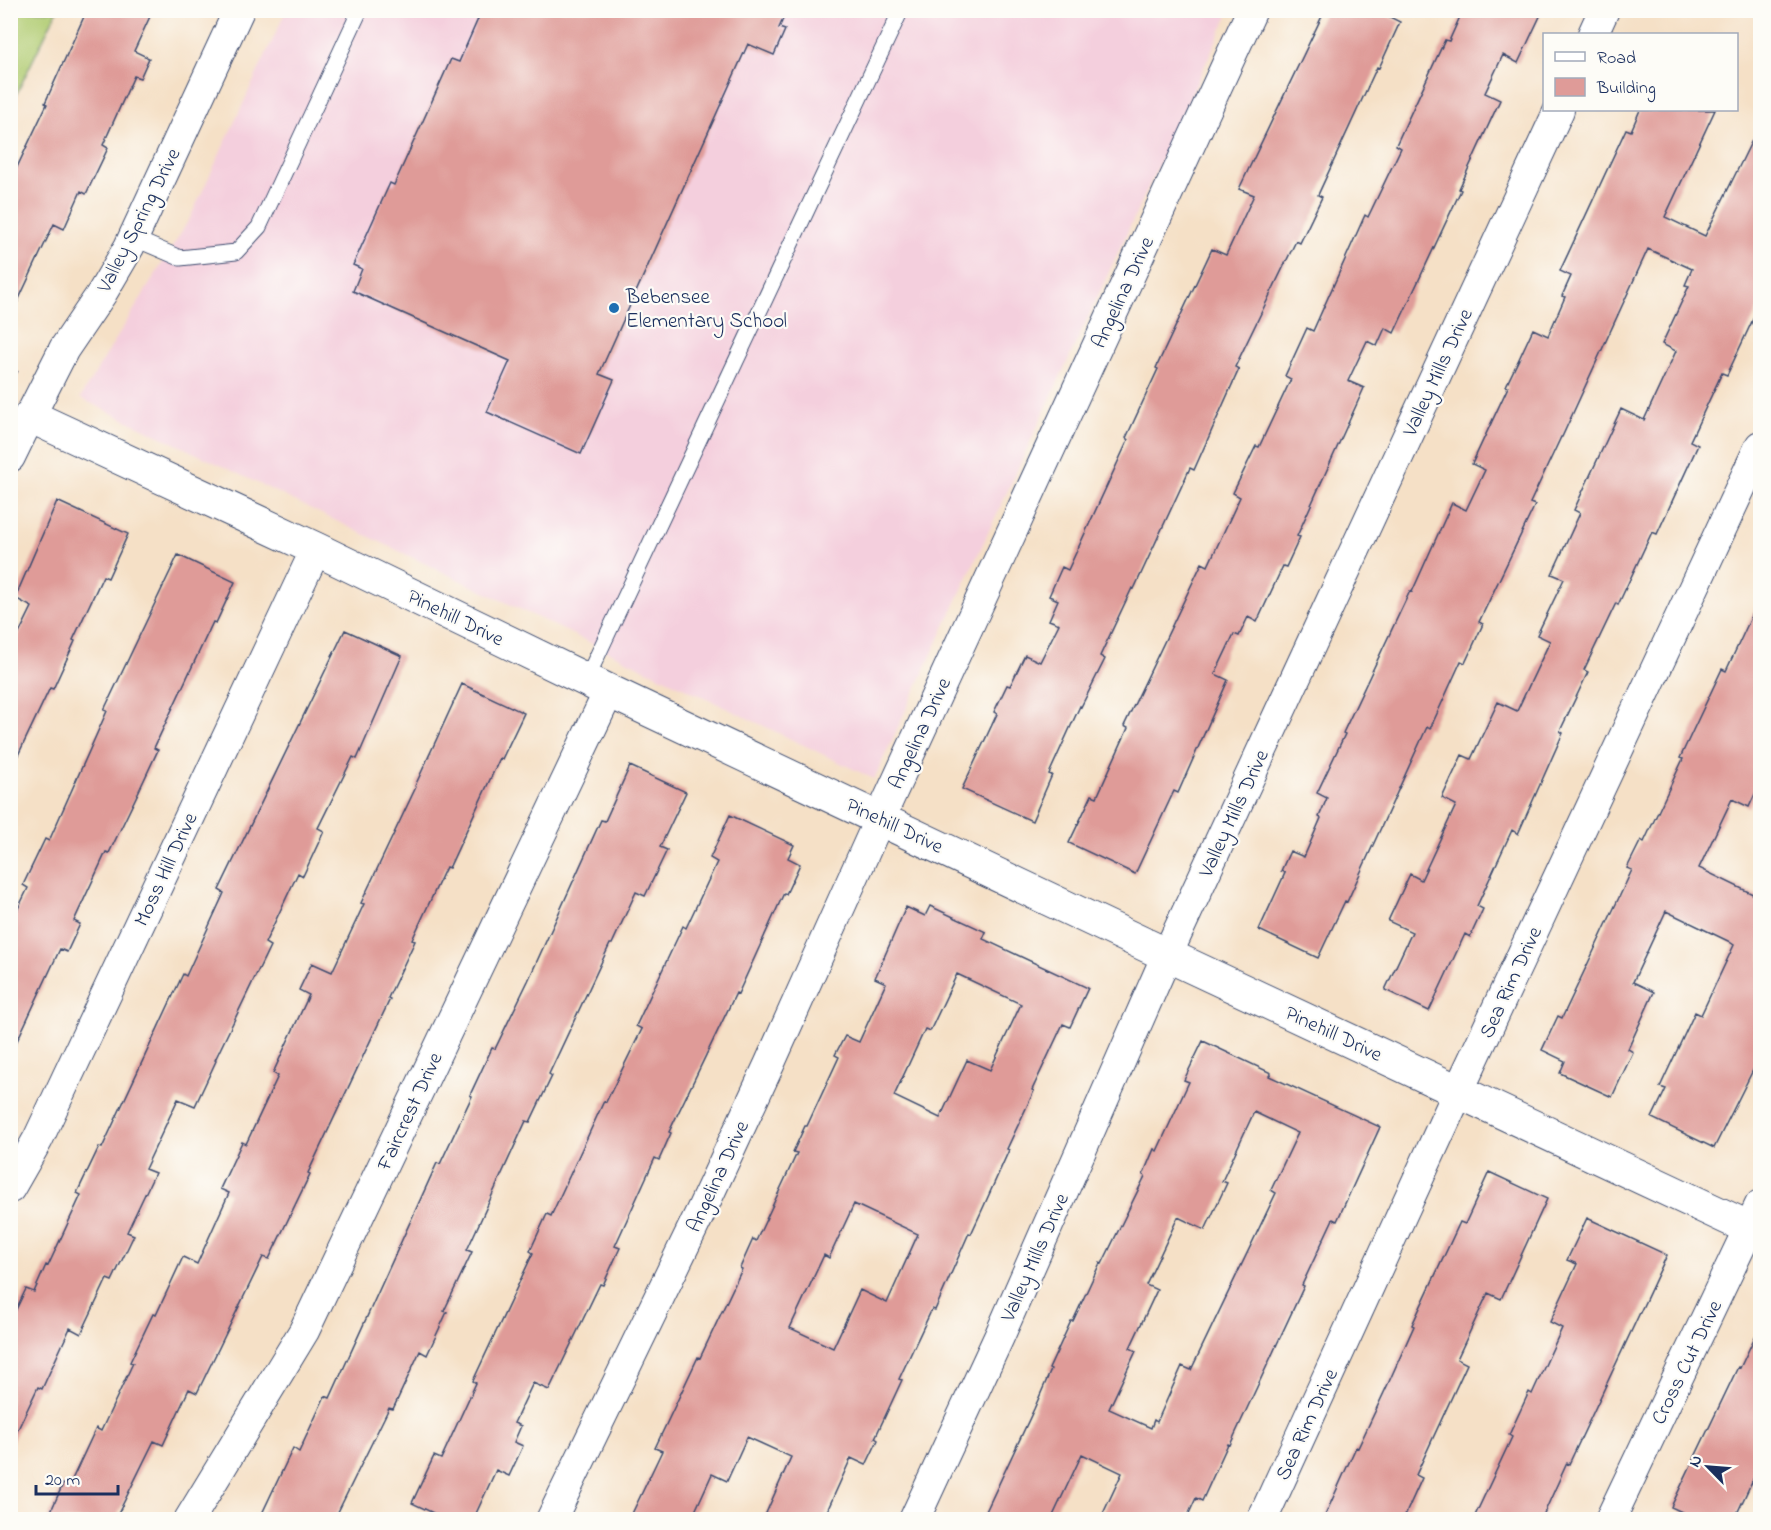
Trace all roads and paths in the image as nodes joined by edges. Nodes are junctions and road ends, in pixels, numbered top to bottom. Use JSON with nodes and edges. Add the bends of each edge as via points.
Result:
{"nodes":[{"id":1,"x":239,"y":10,"type":"edge"},
{"id":2,"x":360,"y":10,"type":"edge"},
{"id":3,"x":901,"y":10,"type":"edge"},
{"id":4,"x":1252,"y":10,"type":"edge"},
{"id":5,"x":1605,"y":10,"type":"edge"},
{"id":6,"x":1594,"y":33,"type":"edge"},
{"id":7,"x":1559,"y":111,"type":"edge"},
{"id":8,"x":133,"y":238,"type":"junction"},
{"id":9,"x":17,"y":370,"type":"dead end"},
{"id":10,"x":10,"y":382,"type":"edge"},
{"id":11,"x":30,"y":416,"type":"junction"},
{"id":12,"x":1761,"y":446,"type":"edge"},
{"id":13,"x":10,"y":457,"type":"edge"},
{"id":14,"x":316,"y":549,"type":"junction"},
{"id":15,"x":598,"y":686,"type":"junction"},
{"id":16,"x":880,"y":818,"type":"junction"},
{"id":17,"x":1167,"y":955,"type":"junction"},
{"id":18,"x":1458,"y":1092,"type":"junction"},
{"id":19,"x":10,"y":1188,"type":"edge"},
{"id":20,"x":1757,"y":1222,"type":"edge"},
{"id":21,"x":189,"y":1520,"type":"edge"},
{"id":22,"x":551,"y":1520,"type":"edge"},
{"id":23,"x":914,"y":1520,"type":"edge"},
{"id":24,"x":1262,"y":1520,"type":"edge"},
{"id":25,"x":1610,"y":1520,"type":"edge"}],
"edges":[{"from":1,"to":8,"type":"street","name":"Valley Spring Drive"},
{"from":2,"to":8,"type":"lane","via":[[259,227],[236,252],[180,258]]},
{"from":3,"to":15,"type":"lane"},
{"from":4,"to":16,"type":"street","name":"Angelina Drive"},
{"from":5,"to":6,"type":"street"},
{"from":7,"to":17,"type":"street","name":"Valley Mills Drive"},
{"from":8,"to":11,"type":"street","name":"Valley Spring Drive","via":[[64,349]]},
{"from":9,"to":10,"type":"path"},
{"from":11,"to":13,"type":"street","name":"Valley Spring Drive"},
{"from":11,"to":14,"type":"street","name":"Pinehill Drive"},
{"from":12,"to":18,"type":"street","name":"Sea Rim Drive"},
{"from":14,"to":15,"type":"street","name":"Pinehill Drive"},
{"from":14,"to":19,"type":"street","name":"Moss Hill Drive","via":[[38,1138]]},
{"from":15,"to":16,"type":"street","name":"Pinehill Drive"},
{"from":15,"to":21,"type":"street","name":"Faircrest Drive","via":[[304,1331]]},
{"from":16,"to":17,"type":"street","name":"Pinehill Drive"},
{"from":16,"to":22,"type":"street","name":"Angelina Drive","via":[[702,1209]]},
{"from":17,"to":18,"type":"street","name":"Pinehill Drive"},
{"from":17,"to":23,"type":"street","name":"Valley Mills Drive"},
{"from":18,"to":20,"type":"street","name":"Pinehill Drive"},
{"from":18,"to":24,"type":"street","name":"Sea Rim Drive"},
{"from":20,"to":25,"type":"street","name":"Cross Cut Drive"}]}
